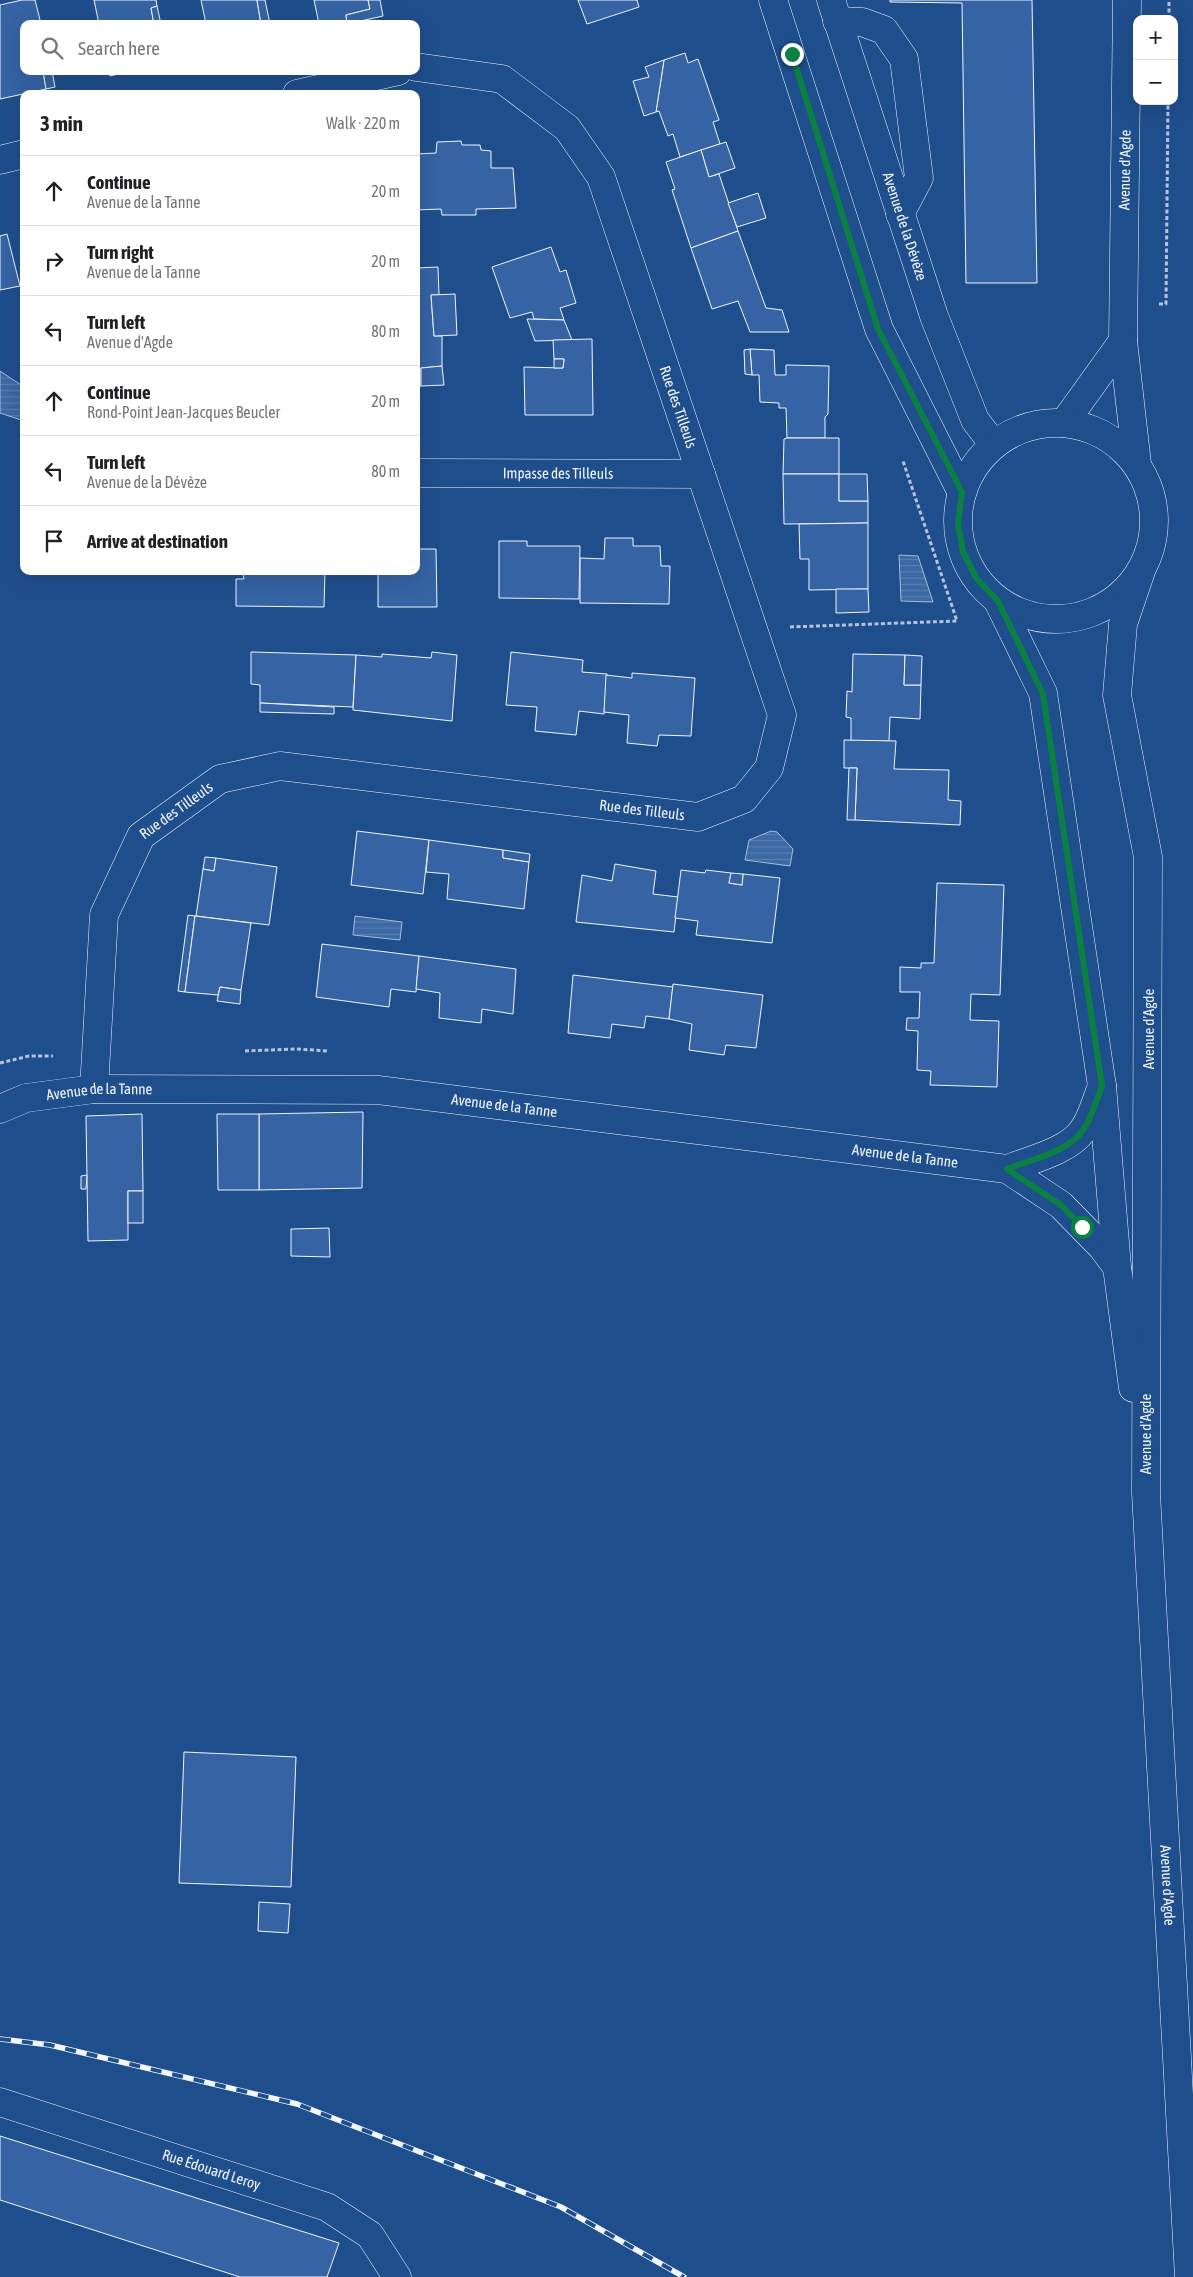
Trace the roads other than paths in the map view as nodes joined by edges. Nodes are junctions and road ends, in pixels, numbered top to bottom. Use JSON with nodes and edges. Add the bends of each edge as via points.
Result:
{"nodes":[{"id":1,"x":773,"y":0,"type":"edge"},
{"id":2,"x":1127,"y":0,"type":"edge"},
{"id":3,"x":834,"y":10,"type":"edge"},
{"id":4,"x":420,"y":68,"type":"edge"},
{"id":5,"x":380,"y":75,"type":"edge"},
{"id":6,"x":315,"y":90,"type":"edge"},
{"id":7,"x":20,"y":155,"type":"edge"},
{"id":8,"x":0,"y":160,"type":"edge"},
{"id":9,"x":900,"y":214,"type":"junction"},
{"id":10,"x":1123,"y":340,"type":"junction"},
{"id":11,"x":1064,"y":423,"type":"junction"},
{"id":12,"x":994,"y":445,"type":"junction"},
{"id":13,"x":1137,"y":464,"type":"junction"},
{"id":14,"x":420,"y":473,"type":"edge"},
{"id":15,"x":701,"y":474,"type":"junction"},
{"id":16,"x":962,"y":492,"type":"junction"},
{"id":17,"x":1141,"y":571,"type":"junction"},
{"id":18,"x":998,"y":601,"type":"junction"},
{"id":19,"x":1102,"y":1086,"type":"junction"},
{"id":20,"x":94,"y":1089,"type":"junction"},
{"id":21,"x":0,"y":1109,"type":"edge"},
{"id":22,"x":1007,"y":1169,"type":"junction"},
{"id":23,"x":1117,"y":1267,"type":"junction"},
{"id":24,"x":1146,"y":1493,"type":"junction"},
{"id":25,"x":0,"y":2102,"type":"edge"},
{"id":26,"x":397,"y":2277,"type":"edge"},
{"id":27,"x":1189,"y":2277,"type":"edge"}],
"edges":[{"from":1,"to":16,"type":"main road","via":[[878,329]]},
{"from":2,"to":10,"type":"main road","name":"Avenue d'Agde"},
{"from":3,"to":9,"type":"main road","name":"Avenue de la Dévèze"},
{"from":3,"to":9,"type":"main road","via":[[884,30],[904,59],[919,178]]},
{"from":4,"to":15,"type":"main road","name":"Rue des Tilleuls","via":[[502,80],[567,128],[601,177]]},
{"from":5,"to":6,"type":"main road"},
{"from":7,"to":8,"type":"main road"},
{"from":9,"to":12,"type":"main road","name":"Avenue de la Dévèze","via":[[974,420]]},
{"from":10,"to":11,"type":"main road"},
{"from":10,"to":13,"type":"main road","name":"Avenue d'Agde"},
{"from":11,"to":12,"type":"main road","via":[[1039,424],[1015,431]]},
{"from":11,"to":13,"type":"main road","via":[[1092,429],[1117,444]]},
{"from":12,"to":16,"type":"main road","via":[[974,466]]},
{"from":13,"to":17,"type":"main road","via":[[1149,490],[1154,517],[1152,545]]},
{"from":14,"to":15,"type":"main road","name":"Impasse des Tilleuls"},
{"from":15,"to":20,"type":"main road","name":"Rue des Tilleuls","via":[[782,714],[770,768],[744,799],[698,817],[280,766],[220,779],[141,836],[104,915]]},
{"from":16,"to":18,"type":"main road","via":[[958,523],[963,552],[977,579]]},
{"from":17,"to":18,"type":"main road","via":[[1120,596],[1092,613],[1060,620],[1028,616]]},
{"from":17,"to":24,"type":"main road","name":"Avenue d'Agde","via":[[1123,624],[1117,695],[1148,857]]},
{"from":18,"to":19,"type":"main road","name":"Avenue d'Agde","via":[[1043,694]]},
{"from":19,"to":22,"type":"main road","name":"Avenue de la Tanne","via":[[1084,1130],[1075,1139],[1053,1152]]},
{"from":19,"to":23,"type":"main road","name":"Avenue d'Agde"},
{"from":20,"to":21,"type":"main road","name":"Avenue de la Tanne","via":[[26,1098]]},
{"from":20,"to":22,"type":"main road","name":"Avenue de la Tanne","via":[[378,1090]]},
{"from":22,"to":23,"type":"main road","name":"Avenue de la Tanne","via":[[1061,1205]]},
{"from":23,"to":24,"type":"main road","name":"Avenue d'Agde"},
{"from":24,"to":27,"type":"main road","name":"Avenue d'Agde"},
{"from":25,"to":26,"type":"main road","name":"Rue Édouard Leroy","via":[[327,2207],[370,2235]]}]}
